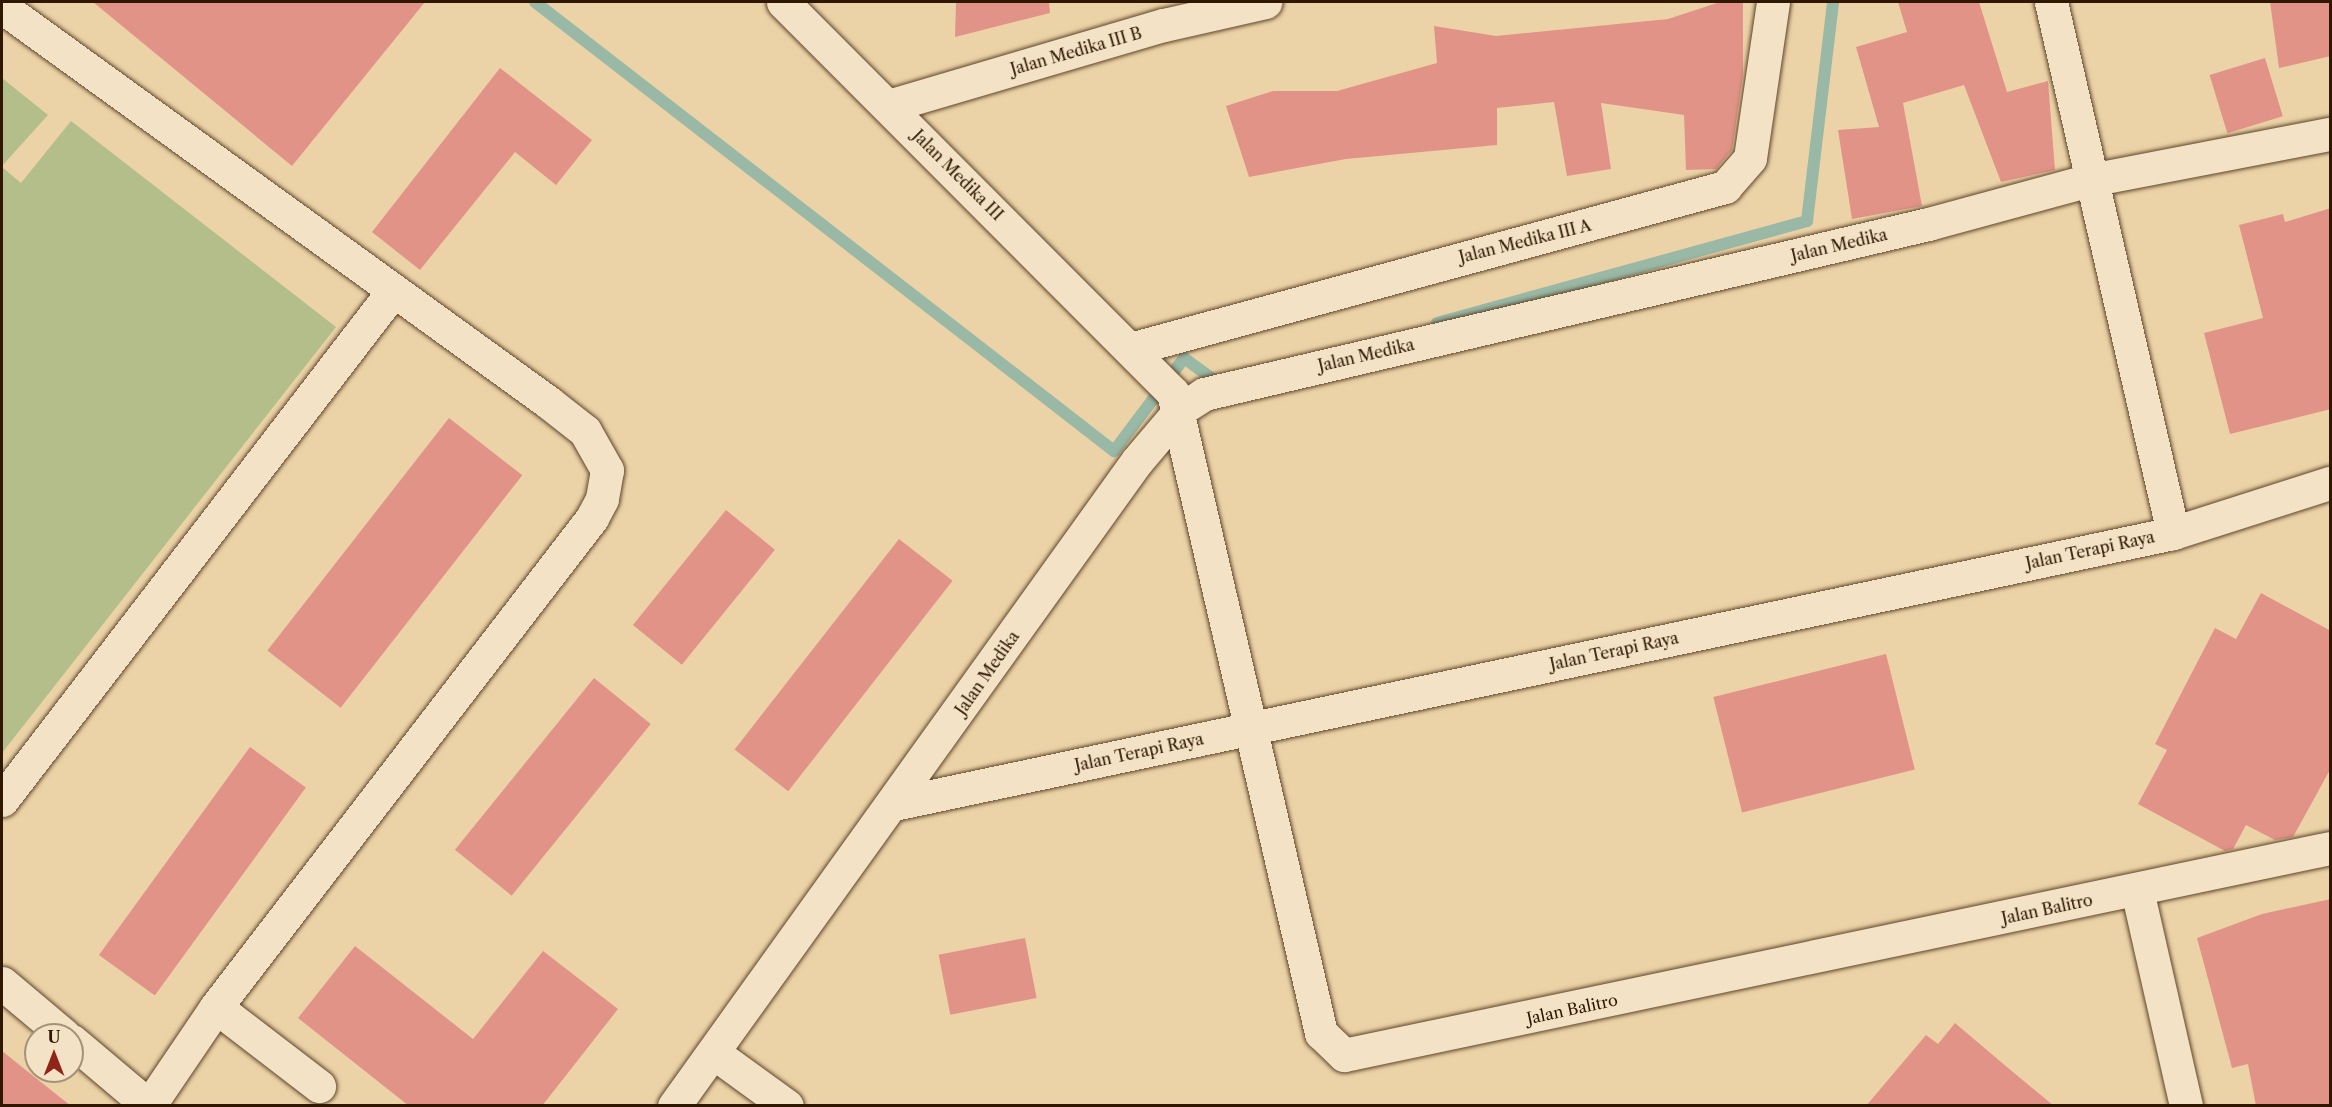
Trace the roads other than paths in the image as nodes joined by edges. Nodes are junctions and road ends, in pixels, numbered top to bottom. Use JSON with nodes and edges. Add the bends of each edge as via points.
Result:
{"nodes":[{"id":1,"x":783,"y":2,"type":"edge"},
{"id":2,"x":1265,"y":2,"type":"edge"},
{"id":3,"x":1773,"y":2,"type":"edge"},
{"id":4,"x":2051,"y":2,"type":"edge"},
{"id":5,"x":2,"y":7,"type":"edge"},
{"id":6,"x":888,"y":106,"type":"junction"},
{"id":7,"x":2331,"y":134,"type":"edge"},
{"id":8,"x":2090,"y":180,"type":"junction"},
{"id":9,"x":393,"y":291,"type":"junction"},
{"id":10,"x":1134,"y":348,"type":"junction"},
{"id":11,"x":1171,"y":392,"type":"junction"},
{"id":12,"x":2331,"y":483,"type":"edge"},
{"id":13,"x":2173,"y":533,"type":"junction"},
{"id":14,"x":1249,"y":728,"type":"junction"},
{"id":15,"x":2,"y":800,"type":"edge"},
{"id":16,"x":894,"y":804,"type":"junction"},
{"id":17,"x":2331,"y":848,"type":"edge"},
{"id":18,"x":2137,"y":890,"type":"junction"},
{"id":19,"x":2,"y":983,"type":"edge"},
{"id":20,"x":216,"y":1006,"type":"junction"},
{"id":21,"x":50,"y":1023,"type":"edge"},
{"id":22,"x":84,"y":1051,"type":"edge"},
{"id":23,"x":714,"y":1053,"type":"junction"},
{"id":24,"x":319,"y":1086,"type":"dead end"},
{"id":25,"x":149,"y":1106,"type":"edge"},
{"id":26,"x":674,"y":1106,"type":"edge"},
{"id":27,"x":787,"y":1106,"type":"edge"},
{"id":28,"x":2186,"y":1106,"type":"edge"}],
"edges":[{"from":1,"to":6,"type":"street","name":"Jalan Medika III"},
{"from":2,"to":6,"type":"street","name":"Jalan Medika III B","via":[[1154,28]]},
{"from":3,"to":10,"type":"street","name":"Jalan Medika III A","via":[[1750,158],[1725,187]]},
{"from":4,"to":8,"type":"street"},
{"from":5,"to":9,"type":"street"},
{"from":6,"to":10,"type":"street","name":"Jalan Medika III"},
{"from":7,"to":8,"type":"street","name":"Jalan Medika"},
{"from":8,"to":11,"type":"street","name":"Jalan Medika","via":[[1917,226],[1221,388]]},
{"from":8,"to":13,"type":"street"},
{"from":9,"to":15,"type":"street"},
{"from":9,"to":20,"type":"street","via":[[585,431],[605,459],[607,483],[592,518]]},
{"from":10,"to":11,"type":"street","name":"Jalan Medika III"},
{"from":11,"to":14,"type":"street"},
{"from":11,"to":16,"type":"street","name":"Jalan Medika","via":[[1137,461]]},
{"from":12,"to":13,"type":"street","name":"Jalan Terapi Raya"},
{"from":13,"to":14,"type":"street","name":"Jalan Terapi Raya"},
{"from":14,"to":16,"type":"street","name":"Jalan Terapi Raya"},
{"from":14,"to":18,"type":"street","name":"Jalan Balitro","via":[[1321,1034],[1344,1055]]},
{"from":16,"to":23,"type":"street","name":"Jalan Medika"},
{"from":17,"to":18,"type":"street","name":"Jalan Balitro"},
{"from":18,"to":28,"type":"street"},
{"from":19,"to":21,"type":"street"},
{"from":20,"to":24,"type":"street"},
{"from":20,"to":25,"type":"street"},
{"from":22,"to":25,"type":"street"},
{"from":23,"to":26,"type":"street","name":"Jalan Medika"},
{"from":23,"to":27,"type":"street"}]}
